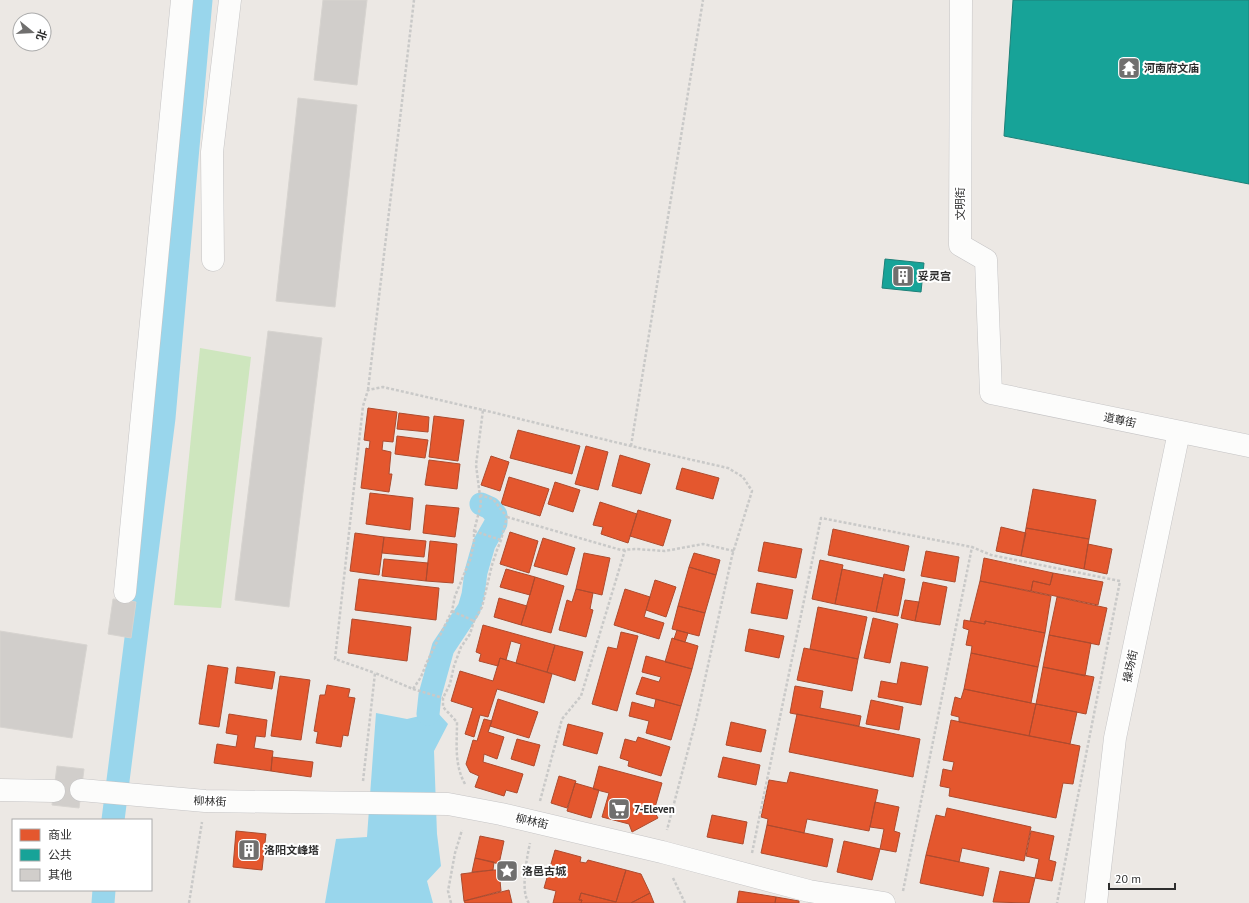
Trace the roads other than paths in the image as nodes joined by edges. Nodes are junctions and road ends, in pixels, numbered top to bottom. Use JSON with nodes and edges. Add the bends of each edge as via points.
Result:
{"nodes":[{"id":1,"x":182,"y":0,"type":"edge"},
{"id":2,"x":230,"y":0,"type":"edge"},
{"id":3,"x":961,"y":0,"type":"edge"},
{"id":4,"x":213,"y":260,"type":"dead end"},
{"id":5,"x":991,"y":393,"type":"joint"},
{"id":6,"x":1179,"y":432,"type":"junction"},
{"id":7,"x":1249,"y":446,"type":"edge"},
{"id":8,"x":125,"y":592,"type":"dead end"},
{"id":9,"x":0,"y":790,"type":"edge"},
{"id":10,"x":81,"y":790,"type":"dead end"},
{"id":11,"x":54,"y":791,"type":"dead end"},
{"id":12,"x":893,"y":899,"type":"edge"},
{"id":13,"x":1096,"y":903,"type":"edge"}],
"edges":[{"from":1,"to":8,"type":"street"},
{"from":2,"to":4,"type":"street","via":[[212,152]]},
{"from":3,"to":5,"type":"street","name":"文明街","via":[[960,245],[986,260]]},
{"from":5,"to":6,"type":"street","name":"道尊街"},
{"from":6,"to":7,"type":"street","name":"道尊街"},
{"from":6,"to":13,"type":"street","name":"操场街","via":[[1115,738]]},
{"from":9,"to":11,"type":"street"},
{"from":10,"to":12,"type":"street","name":"柳林街","via":[[205,802],[361,803],[464,807],[662,852],[808,891]]}]}
